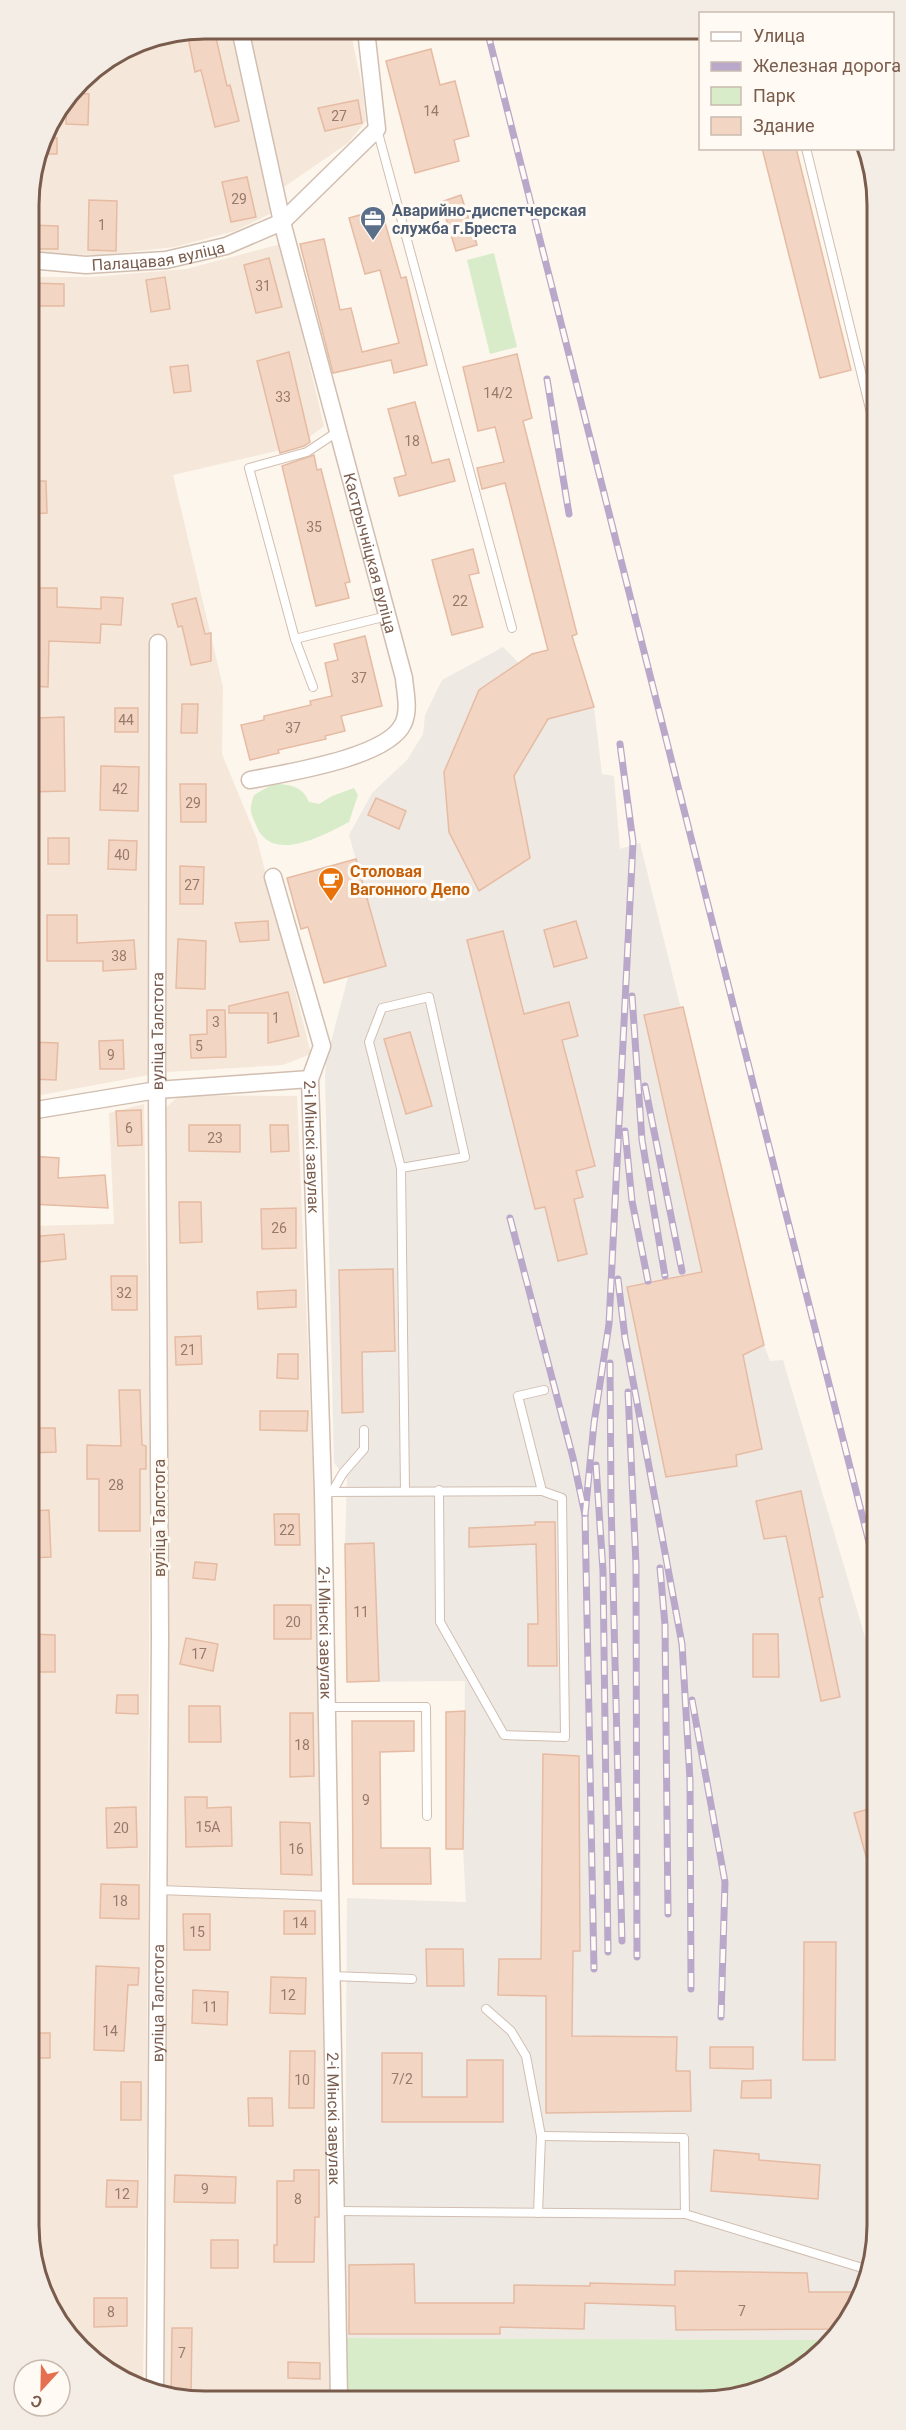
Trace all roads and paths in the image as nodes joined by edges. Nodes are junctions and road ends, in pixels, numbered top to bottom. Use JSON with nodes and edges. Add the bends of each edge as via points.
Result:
{"nodes":[{"id":1,"x":242,"y":39,"type":"edge"},
{"id":2,"x":367,"y":39,"type":"edge"},
{"id":3,"x":377,"y":129,"type":"junction"},
{"id":4,"x":806,"y":150,"type":"edge"},
{"id":5,"x":282,"y":222,"type":"junction"},
{"id":6,"x":39,"y":261,"type":"edge"},
{"id":7,"x":867,"y":396,"type":"edge"},
{"id":8,"x":337,"y":432,"type":"junction"},
{"id":9,"x":387,"y":616,"type":"junction"},
{"id":10,"x":512,"y":628,"type":"dead end"},
{"id":11,"x":294,"y":639,"type":"junction"},
{"id":12,"x":158,"y":642,"type":"dead end"},
{"id":13,"x":314,"y":687,"type":"dead end"},
{"id":14,"x":250,"y":780,"type":"dead end"},
{"id":15,"x":273,"y":877,"type":"dead end"},
{"id":16,"x":309,"y":1079,"type":"junction"},
{"id":17,"x":157,"y":1090,"type":"junction"},
{"id":18,"x":39,"y":1110,"type":"edge"},
{"id":19,"x":402,"y":1168,"type":"junction"},
{"id":20,"x":544,"y":1390,"type":"dead end"},
{"id":21,"x":364,"y":1430,"type":"dead end"},
{"id":22,"x":438,"y":1490,"type":"junction"},
{"id":23,"x":405,"y":1491,"type":"junction"},
{"id":24,"x":542,"y":1491,"type":"junction"},
{"id":25,"x":327,"y":1492,"type":"junction"},
{"id":26,"x":327,"y":1707,"type":"junction"},
{"id":27,"x":427,"y":1816,"type":"dead end"},
{"id":28,"x":159,"y":1890,"type":"junction"},
{"id":29,"x":330,"y":1896,"type":"junction"},
{"id":30,"x":332,"y":1976,"type":"junction"},
{"id":31,"x":412,"y":1979,"type":"dead end"},
{"id":32,"x":486,"y":2009,"type":"dead end"},
{"id":33,"x":541,"y":2136,"type":"junction"},
{"id":34,"x":336,"y":2211,"type":"junction"},
{"id":35,"x":538,"y":2213,"type":"junction"},
{"id":36,"x":685,"y":2214,"type":"junction"},
{"id":37,"x":861,"y":2268,"type":"edge"},
{"id":38,"x":155,"y":2383,"type":"edge"},
{"id":39,"x":339,"y":2391,"type":"edge"}],
"edges":[{"from":1,"to":5,"type":"street","name":"Кастрычніцкая вуліца"},
{"from":2,"to":3,"type":"street"},
{"from":3,"to":5,"type":"street"},
{"from":3,"to":10,"type":"lane"},
{"from":4,"to":7,"type":"lane"},
{"from":5,"to":6,"type":"street","name":"Палацавая вуліца","via":[[226,246],[166,260],[86,265]]},
{"from":5,"to":8,"type":"street","name":"Кастрычніцкая вуліца"},
{"from":8,"to":9,"type":"street","name":"Кастрычніцкая вуліца"},
{"from":8,"to":11,"type":"lane","via":[[307,452],[249,468]]},
{"from":9,"to":11,"type":"lane"},
{"from":9,"to":14,"type":"street","name":"Кастрычніцкая вуліца","via":[[404,678],[407,706],[403,724],[393,736],[355,756]]},
{"from":11,"to":13,"type":"lane"},
{"from":12,"to":17,"type":"street","name":"вуліца Талстога"},
{"from":15,"to":16,"type":"street","name":"2-і Мінскі завулак","via":[[322,1046]]},
{"from":16,"to":17,"type":"street"},
{"from":16,"to":25,"type":"street","name":"2-і Мінскі завулак"},
{"from":17,"to":18,"type":"street"},
{"from":17,"to":28,"type":"street","name":"вуліца Талстога"},
{"from":19,"to":19,"type":"lane","via":[[369,1042],[382,1008],[429,997],[465,1157]]},
{"from":19,"to":23,"type":"lane"},
{"from":20,"to":24,"type":"lane","via":[[518,1396]]},
{"from":21,"to":25,"type":"lane","via":[[364,1449]]},
{"from":22,"to":23,"type":"lane"},
{"from":22,"to":24,"type":"lane"},
{"from":22,"to":24,"type":"lane","via":[[440,1622],[504,1735],[565,1737],[562,1498]]},
{"from":23,"to":25,"type":"lane"},
{"from":25,"to":26,"type":"street","name":"2-і Мінскі завулак"},
{"from":26,"to":27,"type":"lane","via":[[426,1707]]},
{"from":26,"to":29,"type":"street","name":"2-і Мінскі завулак"},
{"from":28,"to":29,"type":"lane"},
{"from":28,"to":38,"type":"street","name":"вуліца Талстога"},
{"from":29,"to":30,"type":"street","name":"2-і Мінскі завулак"},
{"from":30,"to":31,"type":"lane"},
{"from":30,"to":34,"type":"street","name":"2-і Мінскі завулак"},
{"from":32,"to":33,"type":"lane","via":[[512,2031],[526,2056]]},
{"from":33,"to":35,"type":"lane"},
{"from":33,"to":36,"type":"lane","via":[[684,2138]]},
{"from":34,"to":35,"type":"lane"},
{"from":34,"to":39,"type":"street","name":"2-і Мінскі завулак"},
{"from":35,"to":36,"type":"lane"},
{"from":36,"to":37,"type":"lane"}]}
